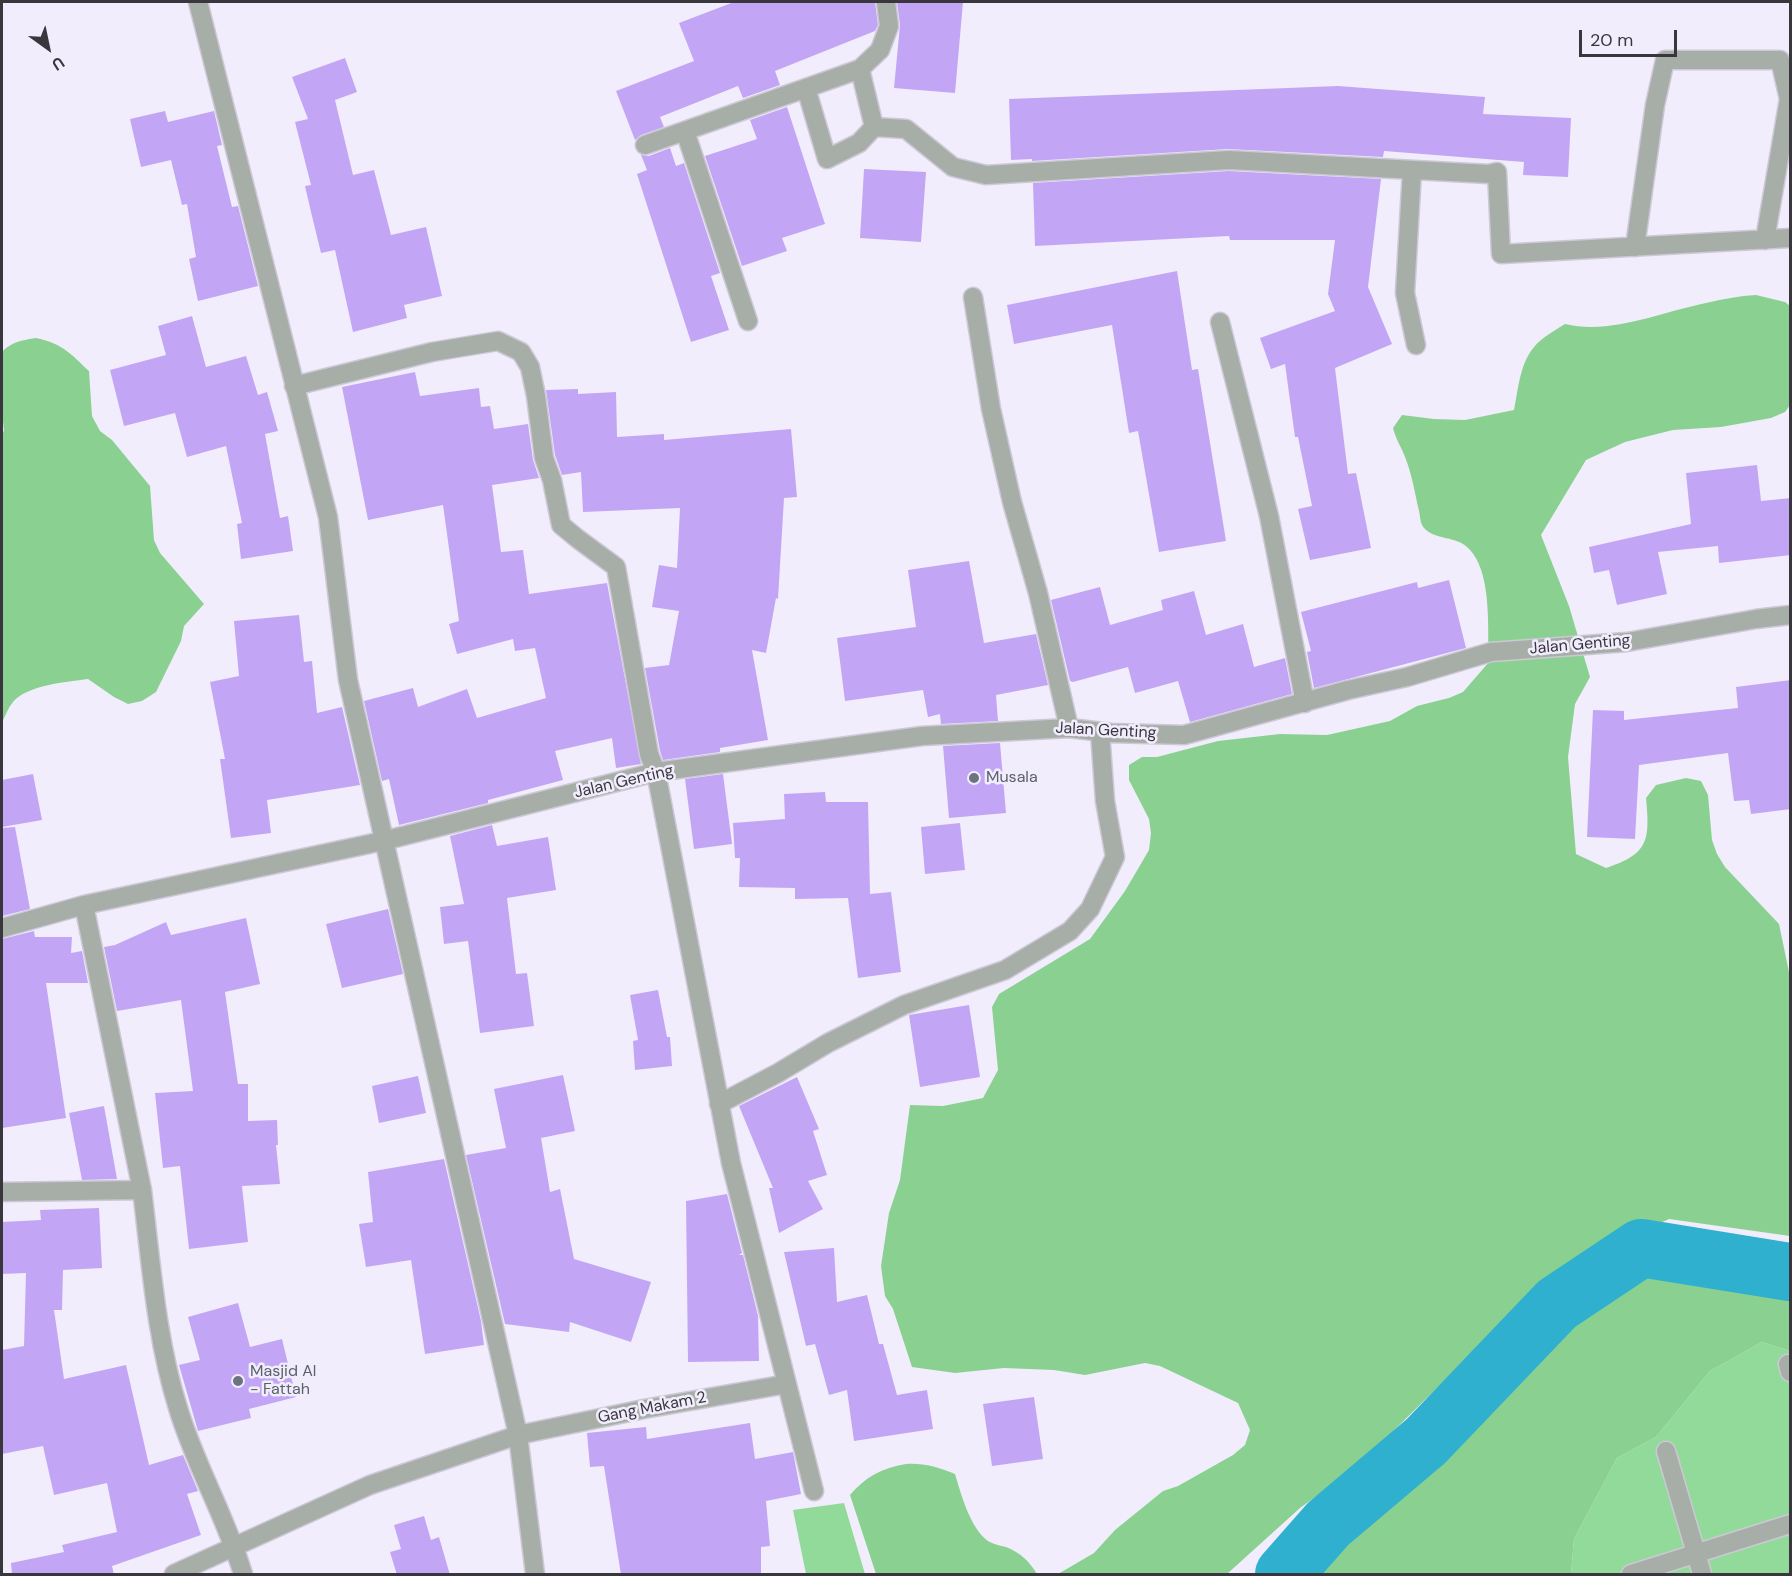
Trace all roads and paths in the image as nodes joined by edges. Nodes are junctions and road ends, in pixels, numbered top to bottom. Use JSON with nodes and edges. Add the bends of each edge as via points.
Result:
{"nodes":[{"id":1,"x":198,"y":2,"type":"edge"},
{"id":2,"x":886,"y":2,"type":"edge"},
{"id":3,"x":860,"y":69,"type":"junction"},
{"id":4,"x":806,"y":88,"type":"junction"},
{"id":5,"x":1789,"y":110,"type":"edge"},
{"id":6,"x":874,"y":127,"type":"junction"},
{"id":7,"x":685,"y":131,"type":"junction"},
{"id":8,"x":645,"y":145,"type":"dead end"},
{"id":9,"x":1412,"y":170,"type":"junction"},
{"id":10,"x":1791,"y":238,"type":"edge"},
{"id":11,"x":1765,"y":240,"type":"junction"},
{"id":12,"x":1635,"y":247,"type":"junction"},
{"id":13,"x":973,"y":297,"type":"dead end"},
{"id":14,"x":748,"y":321,"type":"dead end"},
{"id":15,"x":1220,"y":322,"type":"dead end"},
{"id":16,"x":1416,"y":345,"type":"dead end"},
{"id":17,"x":294,"y":386,"type":"junction"},
{"id":18,"x":1791,"y":615,"type":"edge"},
{"id":19,"x":1305,"y":703,"type":"junction"},
{"id":20,"x":1069,"y":728,"type":"junction"},
{"id":21,"x":1100,"y":732,"type":"junction"},
{"id":22,"x":656,"y":772,"type":"junction"},
{"id":23,"x":383,"y":841,"type":"junction"},
{"id":24,"x":84,"y":905,"type":"junction"},
{"id":25,"x":2,"y":928,"type":"edge"},
{"id":26,"x":720,"y":1104,"type":"junction"},
{"id":27,"x":142,"y":1190,"type":"junction"},
{"id":28,"x":2,"y":1192,"type":"edge"},
{"id":29,"x":787,"y":1384,"type":"junction"},
{"id":30,"x":518,"y":1435,"type":"junction"},
{"id":31,"x":1666,"y":1451,"type":"dead end"},
{"id":32,"x":814,"y":1491,"type":"dead end"},
{"id":33,"x":1791,"y":1524,"type":"edge"},
{"id":34,"x":234,"y":1546,"type":"junction"},
{"id":35,"x":1696,"y":1553,"type":"junction"},
{"id":36,"x":174,"y":1575,"type":"edge"},
{"id":37,"x":243,"y":1575,"type":"edge"},
{"id":38,"x":535,"y":1575,"type":"edge"},
{"id":39,"x":1631,"y":1575,"type":"edge"},
{"id":40,"x":1702,"y":1575,"type":"edge"}],
"edges":[{"from":1,"to":17,"type":"street"},
{"from":2,"to":3,"type":"street","via":[[889,26],[880,50]]},
{"from":3,"to":4,"type":"street"},
{"from":3,"to":6,"type":"street"},
{"from":4,"to":6,"type":"street","via":[[827,159],[859,143]]},
{"from":4,"to":7,"type":"street"},
{"from":5,"to":11,"type":"street"},
{"from":5,"to":12,"type":"street","via":[[1780,60],[1665,60]]},
{"from":6,"to":9,"type":"street","via":[[906,129],[953,166],[986,175],[1229,160]]},
{"from":7,"to":8,"type":"street"},
{"from":7,"to":14,"type":"street"},
{"from":9,"to":12,"type":"street","via":[[1497,172],[1501,254]]},
{"from":9,"to":16,"type":"street","via":[[1405,292]]},
{"from":10,"to":11,"type":"street"},
{"from":11,"to":12,"type":"street"},
{"from":13,"to":20,"type":"street","via":[[993,421]]},
{"from":15,"to":19,"type":"street","via":[[1269,516]]},
{"from":17,"to":22,"type":"street","via":[[432,352],[498,342],[521,352],[530,367],[544,458],[561,525],[616,567],[649,754]]},
{"from":17,"to":23,"type":"street","via":[[328,518],[348,680]]},
{"from":18,"to":19,"type":"street","name":"Jalan Genting","via":[[1628,642],[1491,652]]},
{"from":19,"to":21,"type":"street","name":"Jalan Genting","via":[[1184,735]]},
{"from":20,"to":21,"type":"street","name":"Jalan Genting"},
{"from":20,"to":22,"type":"street","name":"Jalan Genting","via":[[922,736]]},
{"from":21,"to":26,"type":"street","via":[[1105,801],[1115,857],[1090,909],[1070,932],[1005,970],[904,1005]]},
{"from":22,"to":23,"type":"street","name":"Jalan Genting"},
{"from":22,"to":26,"type":"street"},
{"from":23,"to":24,"type":"street","name":"Jalan Genting"},
{"from":23,"to":30,"type":"street"},
{"from":24,"to":25,"type":"street","name":"Jalan Genting"},
{"from":24,"to":27,"type":"street"},
{"from":26,"to":29,"type":"street","via":[[731,1163]]},
{"from":27,"to":28,"type":"street"},
{"from":27,"to":34,"type":"street","via":[[158,1317],[177,1407]]},
{"from":29,"to":30,"type":"street","name":"Gang Makam 2"},
{"from":29,"to":32,"type":"street"},
{"from":30,"to":34,"type":"street","name":"Gang Makam 2","via":[[370,1485]]},
{"from":30,"to":38,"type":"street"},
{"from":31,"to":35,"type":"street"},
{"from":33,"to":35,"type":"street"},
{"from":34,"to":36,"type":"street","name":"Gang Makam 2"},
{"from":34,"to":37,"type":"street"},
{"from":35,"to":39,"type":"street"},
{"from":35,"to":40,"type":"street"}]}
